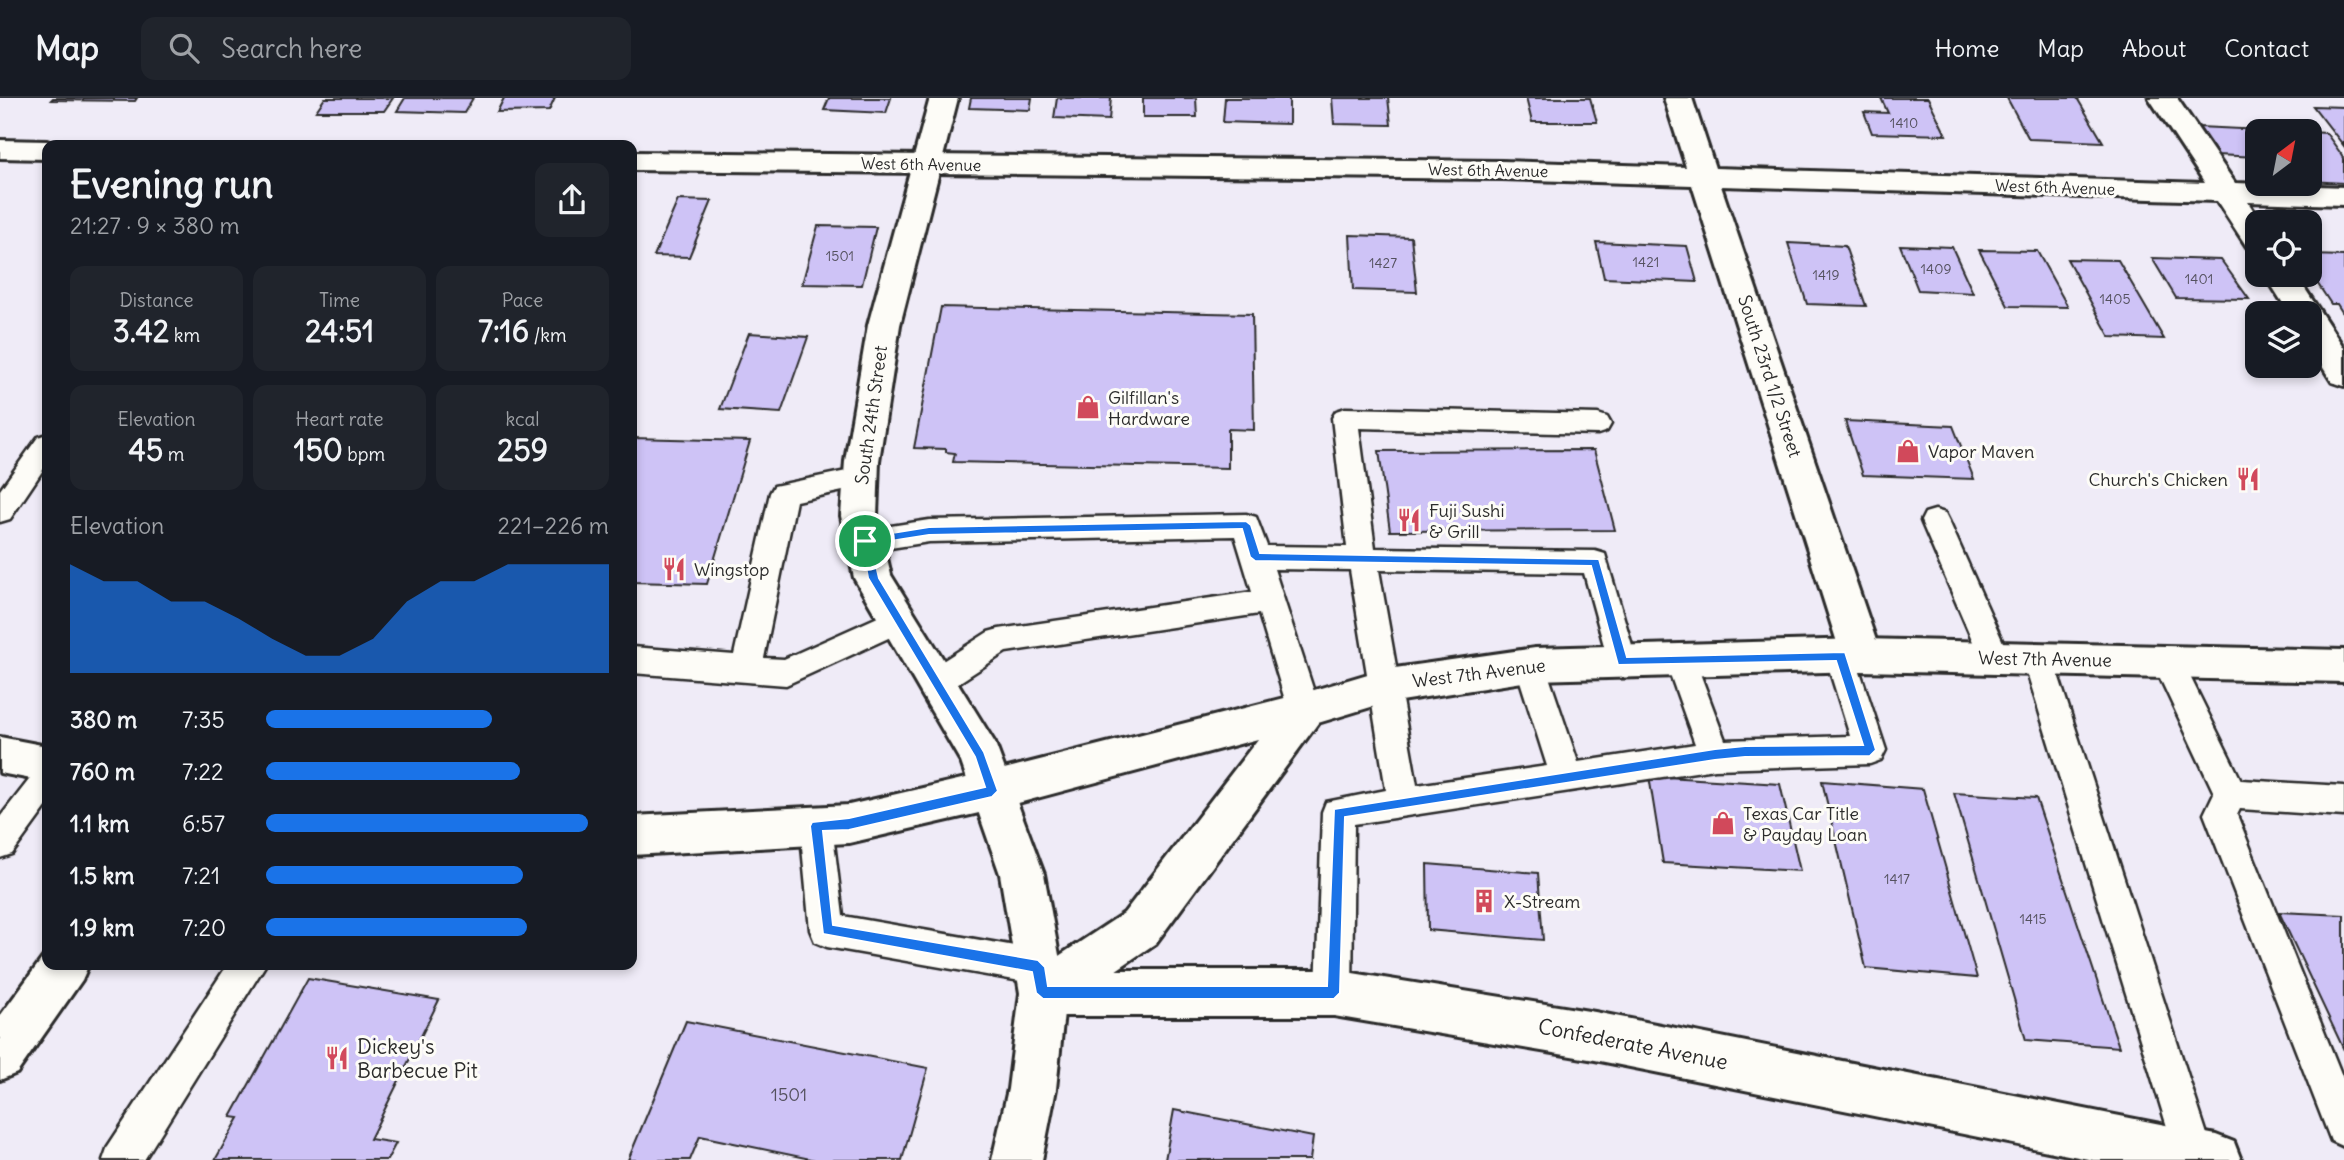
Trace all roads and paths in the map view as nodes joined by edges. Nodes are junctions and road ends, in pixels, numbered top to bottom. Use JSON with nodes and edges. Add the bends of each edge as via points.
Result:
{"nodes":[{"id":1,"x":944,"y":98,"type":"edge"},
{"id":2,"x":1678,"y":98,"type":"edge"},
{"id":3,"x":2163,"y":98,"type":"edge"},
{"id":4,"x":0,"y":149,"type":"edge"},
{"id":5,"x":42,"y":150,"type":"edge"},
{"id":6,"x":637,"y":161,"type":"edge"},
{"id":7,"x":927,"y":164,"type":"junction"},
{"id":8,"x":1706,"y":176,"type":"junction"},
{"id":9,"x":2227,"y":193,"type":"junction"},
{"id":10,"x":2344,"y":196,"type":"edge"},
{"id":11,"x":2245,"y":220,"type":"edge"},
{"id":12,"x":2322,"y":340,"type":"edge"},
{"id":13,"x":2344,"y":374,"type":"edge"},
{"id":14,"x":1598,"y":424,"type":"dead end"},
{"id":15,"x":42,"y":451,"type":"edge"},
{"id":16,"x":861,"y":478,"type":"junction"},
{"id":17,"x":0,"y":511,"type":"edge"},
{"id":18,"x":1935,"y":521,"type":"dead end"},
{"id":19,"x":865,"y":541,"type":"junction"},
{"id":20,"x":1255,"y":557,"type":"junction"},
{"id":21,"x":1360,"y":558,"type":"junction"},
{"id":22,"x":1269,"y":601,"type":"junction"},
{"id":23,"x":898,"y":620,"type":"junction"},
{"id":24,"x":1851,"y":655,"type":"junction"},
{"id":25,"x":1995,"y":658,"type":"junction"},
{"id":26,"x":2038,"y":659,"type":"junction"},
{"id":27,"x":637,"y":660,"type":"edge"},
{"id":28,"x":1680,"y":660,"type":"junction"},
{"id":29,"x":2167,"y":661,"type":"junction"},
{"id":30,"x":1622,"y":662,"type":"junction"},
{"id":31,"x":1530,"y":665,"type":"junction"},
{"id":32,"x":2344,"y":666,"type":"edge"},
{"id":33,"x":746,"y":669,"type":"junction"},
{"id":34,"x":935,"y":682,"type":"junction"},
{"id":35,"x":1381,"y":687,"type":"junction"},
{"id":36,"x":1304,"y":710,"type":"junction"},
{"id":37,"x":0,"y":755,"type":"edge"},
{"id":38,"x":1715,"y":755,"type":"junction"},
{"id":39,"x":42,"y":763,"type":"edge"},
{"id":40,"x":1567,"y":778,"type":"junction"},
{"id":41,"x":42,"y":788,"type":"edge"},
{"id":42,"x":992,"y":791,"type":"junction"},
{"id":43,"x":2231,"y":794,"type":"junction"},
{"id":44,"x":2344,"y":801,"type":"edge"},
{"id":45,"x":1404,"y":802,"type":"junction"},
{"id":46,"x":816,"y":826,"type":"junction"},
{"id":47,"x":637,"y":836,"type":"edge"},
{"id":48,"x":0,"y":843,"type":"edge"},
{"id":49,"x":62,"y":970,"type":"edge"},
{"id":50,"x":245,"y":970,"type":"edge"},
{"id":51,"x":1040,"y":980,"type":"junction"},
{"id":52,"x":1334,"y":993,"type":"junction"},
{"id":53,"x":0,"y":1056,"type":"edge"},
{"id":54,"x":2344,"y":1128,"type":"edge"},
{"id":55,"x":2206,"y":1158,"type":"edge"},
{"id":56,"x":122,"y":1160,"type":"edge"},
{"id":57,"x":1017,"y":1160,"type":"edge"}],
"edges":[{"from":1,"to":7,"type":"street","name":"South 24th Street"},
{"from":2,"to":8,"type":"street","name":"South 23rd 1/2 Street"},
{"from":3,"to":9,"type":"street"},
{"from":4,"to":5,"type":"street"},
{"from":6,"to":7,"type":"street","name":"West 6th Avenue"},
{"from":7,"to":8,"type":"street","name":"West 6th Avenue"},
{"from":7,"to":16,"type":"street","name":"South 24th Street","via":[[884,325]]},
{"from":8,"to":9,"type":"street","name":"West 6th Avenue"},
{"from":8,"to":24,"type":"street","name":"South 23rd 1/2 Street"},
{"from":9,"to":10,"type":"street","name":"West 6th Avenue"},
{"from":9,"to":11,"type":"street"},
{"from":12,"to":13,"type":"street"},
{"from":14,"to":21,"type":"lane","via":[[1345,418]]},
{"from":15,"to":17,"type":"lane"},
{"from":16,"to":19,"type":"street","name":"South 24th Street","via":[[859,516]]},
{"from":16,"to":33,"type":"lane","via":[[785,493]]},
{"from":18,"to":25,"type":"lane"},
{"from":19,"to":20,"type":"lane","via":[[929,531],[1246,525]]},
{"from":19,"to":23,"type":"street","name":"South 24th Street","via":[[873,578]]},
{"from":20,"to":21,"type":"lane"},
{"from":20,"to":22,"type":"lane"},
{"from":21,"to":30,"type":"lane","via":[[1595,562]]},
{"from":21,"to":35,"type":"lane"},
{"from":22,"to":34,"type":"lane","via":[[999,641]]},
{"from":22,"to":36,"type":"lane"},
{"from":23,"to":33,"type":"lane","via":[[786,672]]},
{"from":23,"to":34,"type":"street","name":"South 24th Street"},
{"from":24,"to":25,"type":"street","name":"West 7th Avenue"},
{"from":24,"to":28,"type":"street","name":"West 7th Avenue"},
{"from":24,"to":38,"type":"lane","via":[[1870,750]]},
{"from":25,"to":26,"type":"street","name":"West 7th Avenue"},
{"from":26,"to":29,"type":"street","name":"West 7th Avenue"},
{"from":26,"to":55,"type":"lane"},
{"from":27,"to":33,"type":"lane"},
{"from":28,"to":30,"type":"street","name":"West 7th Avenue"},
{"from":28,"to":38,"type":"lane"},
{"from":29,"to":32,"type":"street","name":"West 7th Avenue"},
{"from":29,"to":43,"type":"lane"},
{"from":30,"to":31,"type":"street","name":"West 7th Avenue"},
{"from":31,"to":35,"type":"street","name":"West 7th Avenue"},
{"from":31,"to":40,"type":"lane"},
{"from":34,"to":42,"type":"street","name":"South 24th Street","via":[[980,756]]},
{"from":35,"to":36,"type":"street","name":"West 7th Avenue"},
{"from":35,"to":45,"type":"lane"},
{"from":36,"to":42,"type":"street","name":"West 7th Avenue"},
{"from":36,"to":51,"type":"street","via":[[1140,928]]},
{"from":37,"to":39,"type":"street"},
{"from":38,"to":40,"type":"lane"},
{"from":40,"to":45,"type":"lane"},
{"from":41,"to":48,"type":"lane"},
{"from":42,"to":46,"type":"street","name":"West 7th Avenue","via":[[849,824]]},
{"from":42,"to":51,"type":"street","name":"South 24th Street","via":[[1022,874]]},
{"from":43,"to":44,"type":"lane"},
{"from":43,"to":54,"type":"lane","via":[[2220,814]]},
{"from":45,"to":52,"type":"lane","via":[[1338,813]]},
{"from":46,"to":47,"type":"street","name":"West 7th Avenue"},
{"from":46,"to":51,"type":"lane","via":[[827,930]]},
{"from":49,"to":53,"type":"street"},
{"from":50,"to":56,"type":"lane"},
{"from":51,"to":52,"type":"street","name":"Confederate Avenue"},
{"from":51,"to":57,"type":"street","name":"South 24th Street","via":[[1032,1089]]},
{"from":52,"to":55,"type":"street","name":"Confederate Avenue","via":[[1595,1035]]}]}
